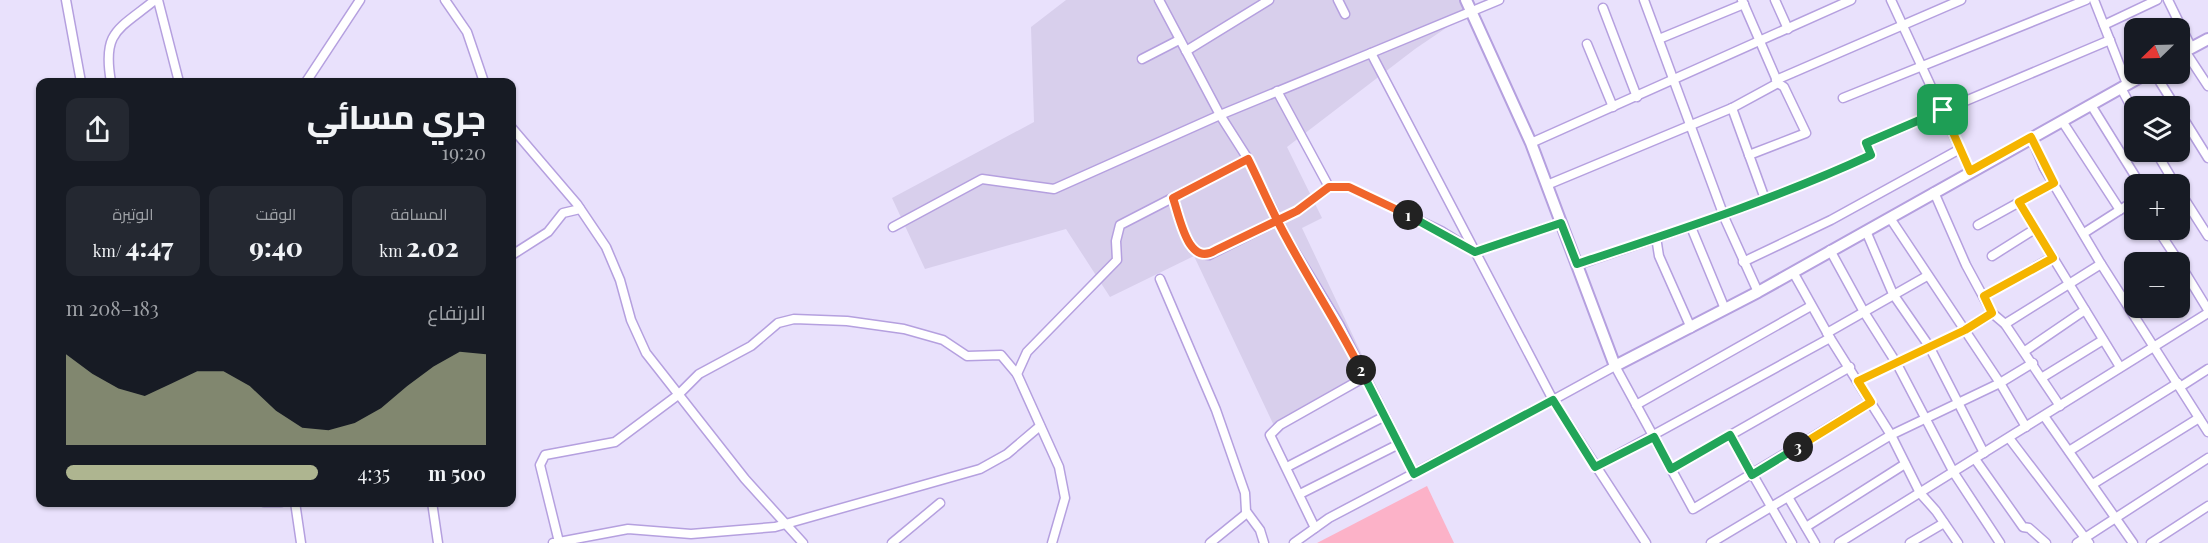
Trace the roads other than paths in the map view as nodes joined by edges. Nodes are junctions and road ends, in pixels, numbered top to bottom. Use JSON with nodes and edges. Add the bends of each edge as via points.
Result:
{"nodes":[{"id":1,"x":66,"y":0,"type":"edge"},
{"id":2,"x":156,"y":0,"type":"edge"},
{"id":3,"x":360,"y":0,"type":"edge"},
{"id":4,"x":445,"y":0,"type":"edge"},
{"id":5,"x":1159,"y":0,"type":"edge"},
{"id":6,"x":1269,"y":0,"type":"edge"},
{"id":7,"x":1338,"y":0,"type":"edge"},
{"id":8,"x":1466,"y":0,"type":"edge"},
{"id":9,"x":1499,"y":0,"type":"edge"},
{"id":10,"x":1644,"y":0,"type":"edge"},
{"id":11,"x":1775,"y":0,"type":"edge"},
{"id":12,"x":1827,"y":0,"type":"edge"},
{"id":13,"x":1851,"y":0,"type":"edge"},
{"id":14,"x":1891,"y":0,"type":"edge"},
{"id":15,"x":1961,"y":0,"type":"edge"},
{"id":16,"x":2086,"y":0,"type":"edge"},
{"id":17,"x":2094,"y":0,"type":"edge"},
{"id":18,"x":2157,"y":0,"type":"edge"},
{"id":19,"x":2168,"y":0,"type":"edge"},
{"id":20,"x":1743,"y":2,"type":"edge"},
{"id":21,"x":1603,"y":8,"type":"dead end"},
{"id":22,"x":1831,"y":10,"type":"junction"},
{"id":23,"x":1471,"y":11,"type":"junction"},
{"id":24,"x":1345,"y":14,"type":"dead end"},
{"id":25,"x":2174,"y":18,"type":"edge"},
{"id":26,"x":1902,"y":24,"type":"junction"},
{"id":27,"x":2104,"y":25,"type":"junction"},
{"id":28,"x":1788,"y":29,"type":"junction"},
{"id":29,"x":1659,"y":39,"type":"junction"},
{"id":30,"x":2208,"y":39,"type":"edge"},
{"id":31,"x":1179,"y":40,"type":"junction"},
{"id":32,"x":2110,"y":40,"type":"junction"},
{"id":33,"x":1760,"y":42,"type":"junction"},
{"id":34,"x":1587,"y":44,"type":"dead end"},
{"id":35,"x":2190,"y":48,"type":"edge"},
{"id":36,"x":1186,"y":51,"type":"junction"},
{"id":37,"x":1371,"y":52,"type":"junction"},
{"id":38,"x":1142,"y":59,"type":"dead end"},
{"id":39,"x":2190,"y":59,"type":"edge"},
{"id":40,"x":1922,"y":67,"type":"junction"},
{"id":41,"x":80,"y":78,"type":"edge"},
{"id":42,"x":110,"y":78,"type":"edge"},
{"id":43,"x":177,"y":78,"type":"edge"},
{"id":44,"x":309,"y":78,"type":"edge"},
{"id":45,"x":483,"y":78,"type":"edge"},
{"id":46,"x":1675,"y":80,"type":"junction"},
{"id":47,"x":1777,"y":82,"type":"junction"},
{"id":48,"x":2128,"y":84,"type":"edge"},
{"id":49,"x":2124,"y":86,"type":"junction"},
{"id":50,"x":2208,"y":86,"type":"edge"},
{"id":51,"x":1278,"y":91,"type":"junction"},
{"id":52,"x":2128,"y":96,"type":"edge"},
{"id":53,"x":1637,"y":97,"type":"junction"},
{"id":54,"x":1843,"y":98,"type":"dead end"},
{"id":55,"x":2091,"y":105,"type":"junction"},
{"id":56,"x":1613,"y":107,"type":"junction"},
{"id":57,"x":1732,"y":108,"type":"junction"},
{"id":58,"x":1943,"y":110,"type":"junction"},
{"id":59,"x":1220,"y":115,"type":"junction"},
{"id":60,"x":2062,"y":121,"type":"junction"},
{"id":61,"x":1692,"y":124,"type":"junction"},
{"id":62,"x":2190,"y":129,"type":"edge"},
{"id":63,"x":516,"y":133,"type":"edge"},
{"id":64,"x":2031,"y":137,"type":"junction"},
{"id":65,"x":1531,"y":143,"type":"junction"},
{"id":66,"x":1960,"y":149,"type":"junction"},
{"id":67,"x":1749,"y":155,"type":"junction"},
{"id":68,"x":2208,"y":158,"type":"edge"},
{"id":69,"x":1248,"y":159,"type":"junction"},
{"id":70,"x":1970,"y":171,"type":"junction"},
{"id":71,"x":2134,"y":174,"type":"edge"},
{"id":72,"x":2054,"y":183,"type":"junction"},
{"id":73,"x":1546,"y":185,"type":"junction"},
{"id":74,"x":1329,"y":187,"type":"junction"},
{"id":75,"x":1934,"y":192,"type":"junction"},
{"id":76,"x":1173,"y":198,"type":"junction"},
{"id":77,"x":1764,"y":199,"type":"junction"},
{"id":78,"x":2019,"y":202,"type":"junction"},
{"id":79,"x":2124,"y":207,"type":"edge"},
{"id":80,"x":2190,"y":208,"type":"edge"},
{"id":81,"x":580,"y":209,"type":"junction"},
{"id":82,"x":2120,"y":210,"type":"junction"},
{"id":83,"x":1723,"y":214,"type":"junction"},
{"id":84,"x":1890,"y":218,"type":"junction"},
{"id":85,"x":1278,"y":220,"type":"junction"},
{"id":86,"x":1561,"y":223,"type":"junction"},
{"id":87,"x":1978,"y":225,"type":"dead end"},
{"id":88,"x":893,"y":227,"type":"dead end"},
{"id":89,"x":1691,"y":227,"type":"junction"},
{"id":90,"x":2035,"y":229,"type":"junction"},
{"id":91,"x":1866,"y":231,"type":"junction"},
{"id":92,"x":2084,"y":232,"type":"junction"},
{"id":93,"x":2208,"y":236,"type":"edge"},
{"id":94,"x":1656,"y":237,"type":"junction"},
{"id":95,"x":1830,"y":250,"type":"junction"},
{"id":96,"x":516,"y":252,"type":"edge"},
{"id":97,"x":1475,"y":252,"type":"junction"},
{"id":98,"x":1992,"y":256,"type":"dead end"},
{"id":99,"x":2053,"y":258,"type":"junction"},
{"id":100,"x":1743,"y":262,"type":"junction"},
{"id":101,"x":1577,"y":264,"type":"junction"},
{"id":102,"x":2101,"y":264,"type":"junction"},
{"id":103,"x":1793,"y":272,"type":"junction"},
{"id":104,"x":1927,"y":276,"type":"junction"},
{"id":105,"x":1160,"y":279,"type":"dead end"},
{"id":106,"x":2190,"y":282,"type":"edge"},
{"id":107,"x":2069,"y":285,"type":"junction"},
{"id":108,"x":1758,"y":292,"type":"junction"},
{"id":109,"x":1893,"y":294,"type":"junction"},
{"id":110,"x":1984,"y":296,"type":"junction"},
{"id":111,"x":1811,"y":306,"type":"junction"},
{"id":112,"x":1725,"y":309,"type":"junction"},
{"id":113,"x":2085,"y":310,"type":"junction"},
{"id":114,"x":1864,"y":312,"type":"junction"},
{"id":115,"x":2208,"y":312,"type":"edge"},
{"id":116,"x":1992,"y":313,"type":"junction"},
{"id":117,"x":2005,"y":324,"type":"junction"},
{"id":118,"x":1691,"y":328,"type":"junction"},
{"id":119,"x":1965,"y":330,"type":"junction"},
{"id":120,"x":1828,"y":336,"type":"junction"},
{"id":121,"x":2103,"y":340,"type":"junction"},
{"id":122,"x":1929,"y":346,"type":"junction"},
{"id":123,"x":2152,"y":348,"type":"junction"},
{"id":124,"x":2025,"y":351,"type":"junction"},
{"id":125,"x":2033,"y":363,"type":"junction"},
{"id":126,"x":1897,"y":364,"type":"junction"},
{"id":127,"x":1615,"y":366,"type":"junction"},
{"id":128,"x":1850,"y":367,"type":"junction"},
{"id":129,"x":2120,"y":368,"type":"junction"},
{"id":130,"x":2208,"y":369,"type":"edge"},
{"id":131,"x":1017,"y":374,"type":"junction"},
{"id":132,"x":1365,"y":377,"type":"junction"},
{"id":133,"x":2043,"y":377,"type":"junction"},
{"id":134,"x":1858,"y":381,"type":"junction"},
{"id":135,"x":2000,"y":383,"type":"junction"},
{"id":136,"x":2179,"y":385,"type":"junction"},
{"id":137,"x":678,"y":395,"type":"junction"},
{"id":138,"x":1553,"y":400,"type":"junction"},
{"id":139,"x":1871,"y":402,"type":"junction"},
{"id":140,"x":1960,"y":403,"type":"junction"},
{"id":141,"x":1636,"y":405,"type":"junction"},
{"id":142,"x":2060,"y":406,"type":"junction"},
{"id":143,"x":1385,"y":416,"type":"junction"},
{"id":144,"x":2044,"y":416,"type":"junction"},
{"id":145,"x":1927,"y":418,"type":"junction"},
{"id":146,"x":2203,"y":419,"type":"edge"},
{"id":147,"x":1040,"y":426,"type":"junction"},
{"id":148,"x":2026,"y":427,"type":"junction"},
{"id":149,"x":2208,"y":432,"type":"edge"},
{"id":150,"x":1730,"y":435,"type":"junction"},
{"id":151,"x":1891,"y":435,"type":"junction"},
{"id":152,"x":1654,"y":437,"type":"junction"},
{"id":153,"x":2009,"y":438,"type":"junction"},
{"id":154,"x":1400,"y":444,"type":"junction"},
{"id":155,"x":2069,"y":451,"type":"junction"},
{"id":156,"x":1984,"y":453,"type":"junction"},
{"id":157,"x":2208,"y":458,"type":"edge"},
{"id":158,"x":1975,"y":459,"type":"junction"},
{"id":159,"x":1905,"y":464,"type":"junction"},
{"id":160,"x":1287,"y":467,"type":"junction"},
{"id":161,"x":1595,"y":467,"type":"junction"},
{"id":162,"x":1671,"y":469,"type":"junction"},
{"id":163,"x":1954,"y":473,"type":"junction"},
{"id":164,"x":1414,"y":474,"type":"junction"},
{"id":165,"x":1752,"y":475,"type":"junction"},
{"id":166,"x":2094,"y":484,"type":"junction"},
{"id":167,"x":1920,"y":493,"type":"junction"},
{"id":168,"x":1300,"y":494,"type":"junction"},
{"id":169,"x":1788,"y":497,"type":"junction"},
{"id":170,"x":940,"y":503,"type":"dead end"},
{"id":171,"x":2208,"y":506,"type":"edge"},
{"id":172,"x":297,"y":507,"type":"edge"},
{"id":173,"x":433,"y":507,"type":"edge"},
{"id":174,"x":1771,"y":507,"type":"junction"},
{"id":175,"x":1247,"y":513,"type":"junction"},
{"id":176,"x":2117,"y":517,"type":"junction"},
{"id":177,"x":1944,"y":523,"type":"junction"},
{"id":178,"x":786,"y":525,"type":"junction"},
{"id":179,"x":1806,"y":527,"type":"junction"},
{"id":180,"x":1315,"y":528,"type":"junction"},
{"id":181,"x":2087,"y":540,"type":"edge"},
{"id":182,"x":556,"y":542,"type":"edge"},
{"id":183,"x":301,"y":543,"type":"edge"},
{"id":184,"x":438,"y":543,"type":"edge"},
{"id":185,"x":802,"y":543,"type":"edge"},
{"id":186,"x":892,"y":543,"type":"edge"},
{"id":187,"x":1052,"y":543,"type":"edge"},
{"id":188,"x":1210,"y":543,"type":"edge"},
{"id":189,"x":1264,"y":543,"type":"edge"},
{"id":190,"x":1294,"y":543,"type":"edge"},
{"id":191,"x":1646,"y":543,"type":"edge"},
{"id":192,"x":1711,"y":543,"type":"edge"},
{"id":193,"x":1792,"y":543,"type":"edge"},
{"id":194,"x":1815,"y":543,"type":"edge"},
{"id":195,"x":1839,"y":543,"type":"edge"},
{"id":196,"x":1911,"y":543,"type":"edge"},
{"id":197,"x":1958,"y":543,"type":"edge"},
{"id":198,"x":2000,"y":543,"type":"edge"},
{"id":199,"x":2046,"y":543,"type":"edge"},
{"id":200,"x":2077,"y":543,"type":"edge"},
{"id":201,"x":2133,"y":543,"type":"edge"},
{"id":202,"x":2151,"y":543,"type":"edge"}],
"edges":[{"from":1,"to":41,"type":"street"},
{"from":2,"to":42,"type":"street","via":[[119,27],[110,42],[106,56]]},
{"from":2,"to":43,"type":"street"},
{"from":3,"to":44,"type":"street"},
{"from":4,"to":45,"type":"street","via":[[467,32]]},
{"from":5,"to":31,"type":"street"},
{"from":6,"to":36,"type":"street"},
{"from":7,"to":24,"type":"street"},
{"from":8,"to":23,"type":"street"},
{"from":9,"to":23,"type":"street"},
{"from":10,"to":29,"type":"street"},
{"from":11,"to":28,"type":"street"},
{"from":12,"to":22,"type":"street"},
{"from":13,"to":22,"type":"street"},
{"from":14,"to":26,"type":"street"},
{"from":15,"to":26,"type":"street"},
{"from":16,"to":40,"type":"street"},
{"from":17,"to":27,"type":"street"},
{"from":18,"to":27,"type":"street"},
{"from":19,"to":25,"type":"street"},
{"from":20,"to":29,"type":"street"},
{"from":20,"to":33,"type":"street"},
{"from":21,"to":53,"type":"street"},
{"from":22,"to":28,"type":"street"},
{"from":23,"to":37,"type":"street"},
{"from":23,"to":65,"type":"street"},
{"from":26,"to":40,"type":"street"},
{"from":26,"to":47,"type":"street"},
{"from":27,"to":32,"type":"street"},
{"from":28,"to":33,"type":"street"},
{"from":29,"to":46,"type":"street"},
{"from":30,"to":35,"type":"street"},
{"from":31,"to":36,"type":"street"},
{"from":31,"to":38,"type":"street"},
{"from":32,"to":49,"type":"street"},
{"from":32,"to":58,"type":"street"},
{"from":33,"to":46,"type":"street"},
{"from":33,"to":47,"type":"street"},
{"from":34,"to":56,"type":"street"},
{"from":36,"to":59,"type":"street"},
{"from":37,"to":51,"type":"street"},
{"from":37,"to":97,"type":"street"},
{"from":39,"to":50,"type":"street"},
{"from":40,"to":54,"type":"street"},
{"from":40,"to":58,"type":"street"},
{"from":46,"to":53,"type":"street"},
{"from":46,"to":61,"type":"street"},
{"from":47,"to":57,"type":"street"},
{"from":47,"to":67,"type":"street","via":[[1784,87],[1806,134]]},
{"from":48,"to":49,"type":"street"},
{"from":49,"to":52,"type":"street"},
{"from":49,"to":55,"type":"street"},
{"from":51,"to":59,"type":"street"},
{"from":51,"to":74,"type":"street"},
{"from":53,"to":56,"type":"street"},
{"from":55,"to":60,"type":"street"},
{"from":55,"to":71,"type":"street"},
{"from":56,"to":65,"type":"street"},
{"from":57,"to":61,"type":"street"},
{"from":57,"to":67,"type":"street"},
{"from":58,"to":66,"type":"street"},
{"from":58,"to":77,"type":"street","via":[[1866,143],[1871,155]]},
{"from":59,"to":69,"type":"street"},
{"from":59,"to":88,"type":"street","via":[[1054,189],[982,179]]},
{"from":60,"to":64,"type":"street"},
{"from":60,"to":82,"type":"street"},
{"from":61,"to":73,"type":"street"},
{"from":61,"to":83,"type":"street"},
{"from":62,"to":68,"type":"street"},
{"from":63,"to":81,"type":"street"},
{"from":64,"to":70,"type":"street"},
{"from":64,"to":72,"type":"street"},
{"from":65,"to":73,"type":"street"},
{"from":66,"to":70,"type":"street"},
{"from":66,"to":100,"type":"street","via":[[1831,220]]},
{"from":67,"to":77,"type":"street"},
{"from":69,"to":76,"type":"street"},
{"from":69,"to":85,"type":"street"},
{"from":70,"to":75,"type":"street"},
{"from":72,"to":78,"type":"street"},
{"from":72,"to":92,"type":"street"},
{"from":73,"to":86,"type":"street"},
{"from":74,"to":85,"type":"street"},
{"from":74,"to":97,"type":"street","via":[[1349,187],[1441,231]]},
{"from":75,"to":84,"type":"street"},
{"from":75,"to":110,"type":"street"},
{"from":76,"to":85,"type":"street","via":[[1191,248],[1201,255],[1209,255]]},
{"from":76,"to":131,"type":"street","via":[[1120,225],[1117,260],[1027,352]]},
{"from":77,"to":83,"type":"street"},
{"from":78,"to":87,"type":"street"},
{"from":78,"to":90,"type":"street"},
{"from":79,"to":82,"type":"street"},
{"from":80,"to":93,"type":"street"},
{"from":81,"to":96,"type":"street","via":[[563,213],[548,232]]},
{"from":81,"to":137,"type":"street","via":[[606,247],[646,353]]},
{"from":82,"to":92,"type":"street"},
{"from":83,"to":89,"type":"street"},
{"from":83,"to":100,"type":"street"},
{"from":84,"to":91,"type":"street"},
{"from":84,"to":104,"type":"street"},
{"from":85,"to":132,"type":"street"},
{"from":86,"to":97,"type":"street"},
{"from":86,"to":101,"type":"street"},
{"from":89,"to":94,"type":"street"},
{"from":89,"to":112,"type":"street"},
{"from":90,"to":98,"type":"street"},
{"from":90,"to":99,"type":"street"},
{"from":91,"to":95,"type":"street"},
{"from":91,"to":109,"type":"street"},
{"from":92,"to":102,"type":"street"},
{"from":94,"to":101,"type":"street"},
{"from":94,"to":118,"type":"street","via":[[1659,256]]},
{"from":95,"to":103,"type":"street"},
{"from":95,"to":114,"type":"street"},
{"from":97,"to":138,"type":"street"},
{"from":99,"to":107,"type":"street"},
{"from":99,"to":110,"type":"street"},
{"from":100,"to":108,"type":"street"},
{"from":101,"to":127,"type":"street"},
{"from":102,"to":107,"type":"street"},
{"from":102,"to":123,"type":"street"},
{"from":103,"to":108,"type":"street"},
{"from":103,"to":111,"type":"street"},
{"from":104,"to":109,"type":"street"},
{"from":104,"to":119,"type":"street"},
{"from":105,"to":175,"type":"street","via":[[1216,410],[1245,493]]},
{"from":106,"to":115,"type":"street"},
{"from":107,"to":113,"type":"street"},
{"from":107,"to":117,"type":"street"},
{"from":108,"to":112,"type":"street"},
{"from":109,"to":114,"type":"street"},
{"from":109,"to":122,"type":"street"},
{"from":110,"to":116,"type":"street"},
{"from":111,"to":120,"type":"street"},
{"from":111,"to":141,"type":"street"},
{"from":112,"to":118,"type":"street"},
{"from":113,"to":121,"type":"street"},
{"from":113,"to":124,"type":"street"},
{"from":114,"to":120,"type":"street"},
{"from":114,"to":126,"type":"street"},
{"from":115,"to":123,"type":"street"},
{"from":116,"to":117,"type":"street"},
{"from":116,"to":119,"type":"street"},
{"from":117,"to":124,"type":"street"},
{"from":118,"to":127,"type":"street"},
{"from":119,"to":122,"type":"street"},
{"from":119,"to":135,"type":"street"},
{"from":120,"to":128,"type":"street"},
{"from":120,"to":152,"type":"street"},
{"from":121,"to":129,"type":"street"},
{"from":121,"to":133,"type":"street"},
{"from":122,"to":126,"type":"street"},
{"from":122,"to":140,"type":"street"},
{"from":123,"to":129,"type":"street"},
{"from":123,"to":136,"type":"street"},
{"from":124,"to":125,"type":"street"},
{"from":125,"to":133,"type":"street"},
{"from":125,"to":135,"type":"street"},
{"from":126,"to":134,"type":"street"},
{"from":126,"to":145,"type":"street"},
{"from":127,"to":138,"type":"street"},
{"from":127,"to":141,"type":"street"},
{"from":128,"to":134,"type":"street"},
{"from":128,"to":150,"type":"street"},
{"from":129,"to":142,"type":"street"},
{"from":130,"to":136,"type":"street"},
{"from":131,"to":137,"type":"street","via":[[1000,355],[967,356],[943,340],[904,329],[794,319],[778,323],[751,346],[699,374]]},
{"from":131,"to":147,"type":"street"},
{"from":132,"to":143,"type":"street"},
{"from":132,"to":160,"type":"street","via":[[1280,425],[1270,435]]},
{"from":133,"to":142,"type":"street"},
{"from":134,"to":139,"type":"street"},
{"from":135,"to":140,"type":"street"},
{"from":135,"to":148,"type":"street"},
{"from":136,"to":146,"type":"street"},
{"from":136,"to":155,"type":"street"},
{"from":137,"to":178,"type":"street"},
{"from":137,"to":182,"type":"street","via":[[615,442],[545,455],[540,465]]},
{"from":138,"to":161,"type":"street"},
{"from":138,"to":164,"type":"street"},
{"from":139,"to":151,"type":"street"},
{"from":139,"to":165,"type":"street"},
{"from":140,"to":145,"type":"street"},
{"from":140,"to":156,"type":"street"},
{"from":141,"to":152,"type":"street"},
{"from":142,"to":144,"type":"street"},
{"from":143,"to":154,"type":"street"},
{"from":143,"to":160,"type":"street"},
{"from":144,"to":148,"type":"street"},
{"from":144,"to":155,"type":"street"},
{"from":145,"to":151,"type":"street"},
{"from":145,"to":163,"type":"street"},
{"from":146,"to":149,"type":"street"},
{"from":146,"to":166,"type":"street"},
{"from":147,"to":178,"type":"street","via":[[1007,454],[980,469]]},
{"from":147,"to":187,"type":"street","via":[[1059,467],[1065,498]]},
{"from":148,"to":153,"type":"street"},
{"from":150,"to":162,"type":"street"},
{"from":150,"to":165,"type":"street"},
{"from":151,"to":159,"type":"street"},
{"from":151,"to":169,"type":"street"},
{"from":152,"to":161,"type":"street"},
{"from":152,"to":162,"type":"street"},
{"from":153,"to":156,"type":"street"},
{"from":153,"to":181,"type":"street"},
{"from":154,"to":164,"type":"street"},
{"from":154,"to":168,"type":"street"},
{"from":155,"to":166,"type":"street"},
{"from":156,"to":158,"type":"street"},
{"from":157,"to":176,"type":"street"},
{"from":158,"to":163,"type":"street"},
{"from":158,"to":199,"type":"street","via":[[2023,527]]},
{"from":159,"to":167,"type":"street"},
{"from":159,"to":179,"type":"street"},
{"from":160,"to":168,"type":"street"},
{"from":161,"to":191,"type":"street"},
{"from":162,"to":165,"type":"street","via":[[1693,509]]},
{"from":163,"to":167,"type":"street"},
{"from":163,"to":198,"type":"street"},
{"from":164,"to":180,"type":"street"},
{"from":165,"to":174,"type":"street"},
{"from":166,"to":176,"type":"street"},
{"from":167,"to":177,"type":"street"},
{"from":167,"to":195,"type":"street"},
{"from":168,"to":180,"type":"street"},
{"from":169,"to":174,"type":"street"},
{"from":169,"to":179,"type":"street"},
{"from":170,"to":186,"type":"street"},
{"from":171,"to":202,"type":"street"},
{"from":172,"to":183,"type":"street"},
{"from":173,"to":184,"type":"street"},
{"from":174,"to":192,"type":"street"},
{"from":174,"to":193,"type":"street"},
{"from":175,"to":188,"type":"street"},
{"from":175,"to":189,"type":"street"},
{"from":176,"to":181,"type":"street"},
{"from":176,"to":201,"type":"street"},
{"from":177,"to":196,"type":"street"},
{"from":177,"to":197,"type":"street"},
{"from":178,"to":182,"type":"street","via":[[691,534],[628,529]]},
{"from":178,"to":185,"type":"street"},
{"from":179,"to":194,"type":"street"},
{"from":180,"to":190,"type":"street"},
{"from":181,"to":200,"type":"street"}]}
